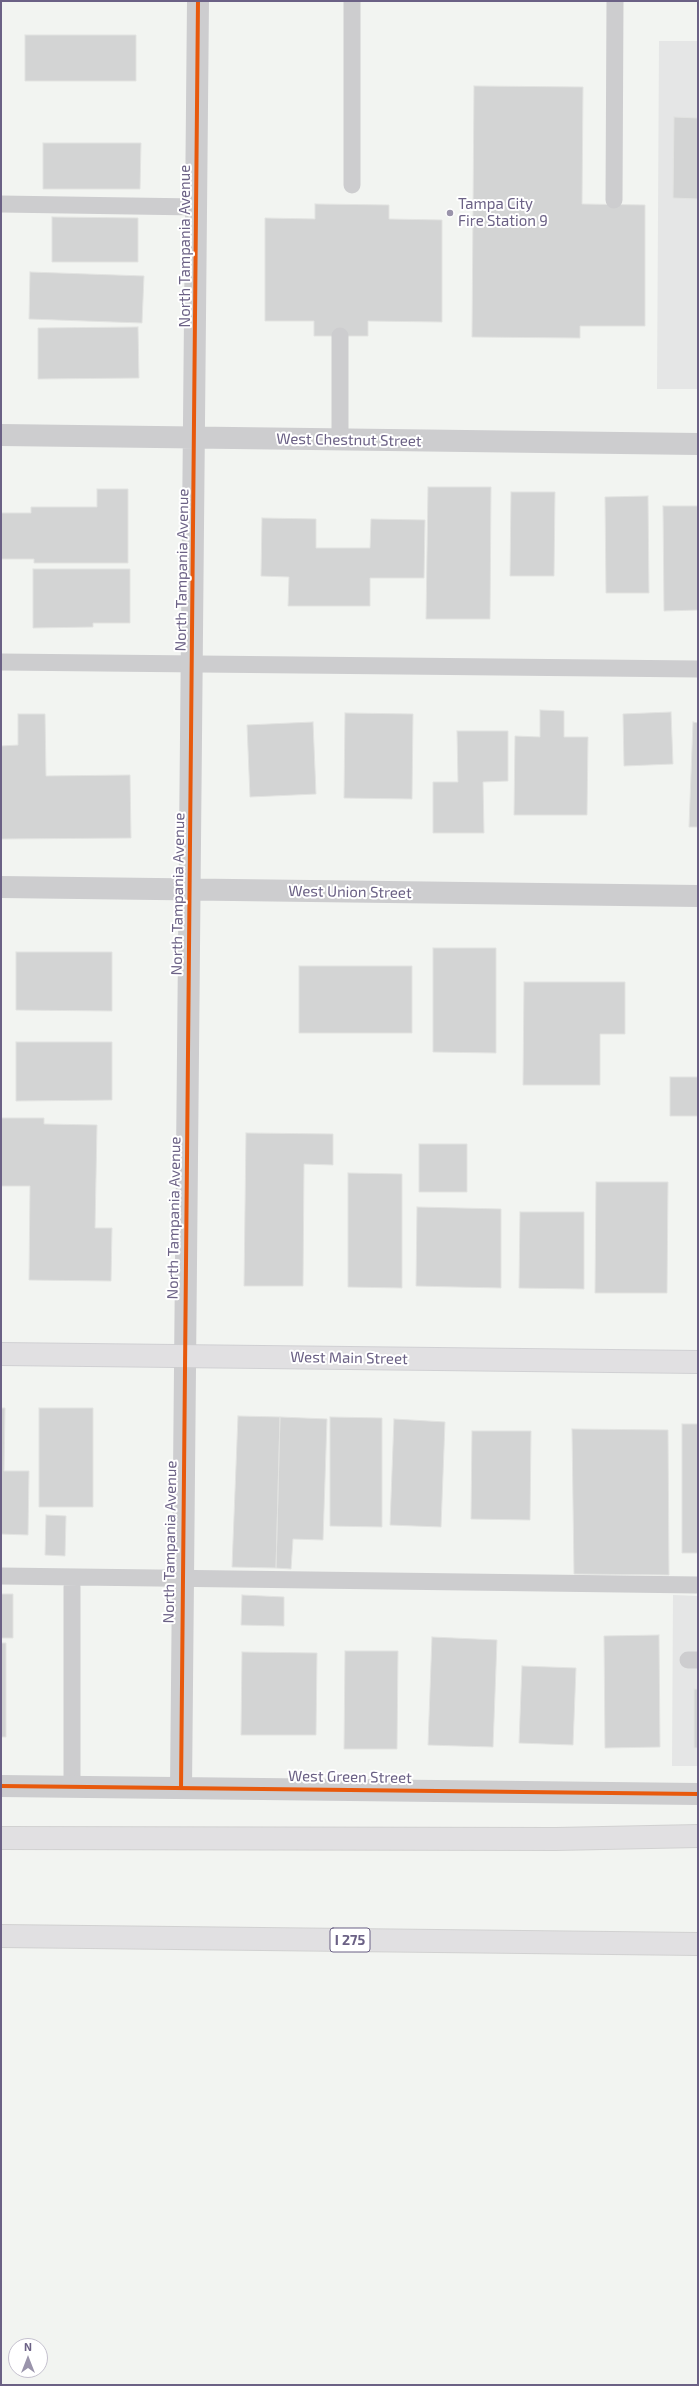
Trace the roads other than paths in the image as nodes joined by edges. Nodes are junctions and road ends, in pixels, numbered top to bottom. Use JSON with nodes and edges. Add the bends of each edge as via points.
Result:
{"nodes":[{"id":1,"x":198,"y":1,"type":"edge"},
{"id":2,"x":352,"y":1,"type":"edge"},
{"id":3,"x":615,"y":1,"type":"edge"},
{"id":4,"x":352,"y":184,"type":"dead end"},
{"id":5,"x":614,"y":200,"type":"dead end"},
{"id":6,"x":1,"y":204,"type":"edge"},
{"id":7,"x":197,"y":207,"type":"junction"},
{"id":8,"x":340,"y":336,"type":"dead end"},
{"id":9,"x":1,"y":435,"type":"edge"},
{"id":10,"x":195,"y":438,"type":"junction"},
{"id":11,"x":340,"y":440,"type":"junction"},
{"id":12,"x":698,"y":444,"type":"edge"},
{"id":13,"x":1,"y":662,"type":"edge"},
{"id":14,"x":192,"y":665,"type":"junction"},
{"id":15,"x":698,"y":669,"type":"edge"},
{"id":16,"x":1,"y":888,"type":"edge"},
{"id":17,"x":190,"y":890,"type":"junction"},
{"id":18,"x":698,"y":896,"type":"edge"},
{"id":19,"x":1,"y":1354,"type":"edge"},
{"id":20,"x":184,"y":1356,"type":"junction"},
{"id":21,"x":698,"y":1362,"type":"edge"},
{"id":22,"x":1,"y":1576,"type":"edge"},
{"id":23,"x":182,"y":1578,"type":"junction"},
{"id":24,"x":698,"y":1585,"type":"edge"},
{"id":25,"x":72,"y":1587,"type":"dead end"},
{"id":26,"x":1,"y":1786,"type":"edge"},
{"id":27,"x":72,"y":1787,"type":"junction"},
{"id":28,"x":181,"y":1787,"type":"junction"},
{"id":29,"x":698,"y":1794,"type":"edge"},
{"id":30,"x":698,"y":1836,"type":"edge"},
{"id":31,"x":1,"y":1838,"type":"edge"},
{"id":32,"x":1,"y":1936,"type":"edge"},
{"id":33,"x":698,"y":1944,"type":"edge"}],
"edges":[{"from":1,"to":7,"type":"street","name":"North Tampania Avenue"},
{"from":2,"to":4,"type":"lane"},
{"from":3,"to":5,"type":"lane"},
{"from":6,"to":7,"type":"lane"},
{"from":7,"to":10,"type":"street","name":"North Tampania Avenue"},
{"from":8,"to":11,"type":"lane"},
{"from":9,"to":10,"type":"street","name":"West Chestnut Street"},
{"from":10,"to":11,"type":"street","name":"West Chestnut Street"},
{"from":10,"to":14,"type":"street","name":"North Tampania Avenue"},
{"from":11,"to":12,"type":"street","name":"West Chestnut Street"},
{"from":13,"to":14,"type":"lane"},
{"from":14,"to":15,"type":"lane"},
{"from":14,"to":17,"type":"street","name":"North Tampania Avenue"},
{"from":16,"to":17,"type":"street","name":"West Union Street"},
{"from":17,"to":18,"type":"street","name":"West Union Street"},
{"from":17,"to":20,"type":"street","name":"North Tampania Avenue"},
{"from":19,"to":20,"type":"main road","name":"West Main Street"},
{"from":20,"to":21,"type":"main road","name":"West Main Street"},
{"from":20,"to":23,"type":"street","name":"North Tampania Avenue"},
{"from":22,"to":23,"type":"lane"},
{"from":23,"to":24,"type":"lane"},
{"from":23,"to":28,"type":"street","name":"North Tampania Avenue"},
{"from":25,"to":27,"type":"lane"},
{"from":26,"to":27,"type":"street","name":"West Green Street"},
{"from":27,"to":28,"type":"street","name":"West Green Street"},
{"from":28,"to":29,"type":"street","name":"West Green Street"},
{"from":30,"to":31,"type":"main road","via":[[548,1839]]},
{"from":32,"to":33,"type":"main road","number":"I 275"}]}
